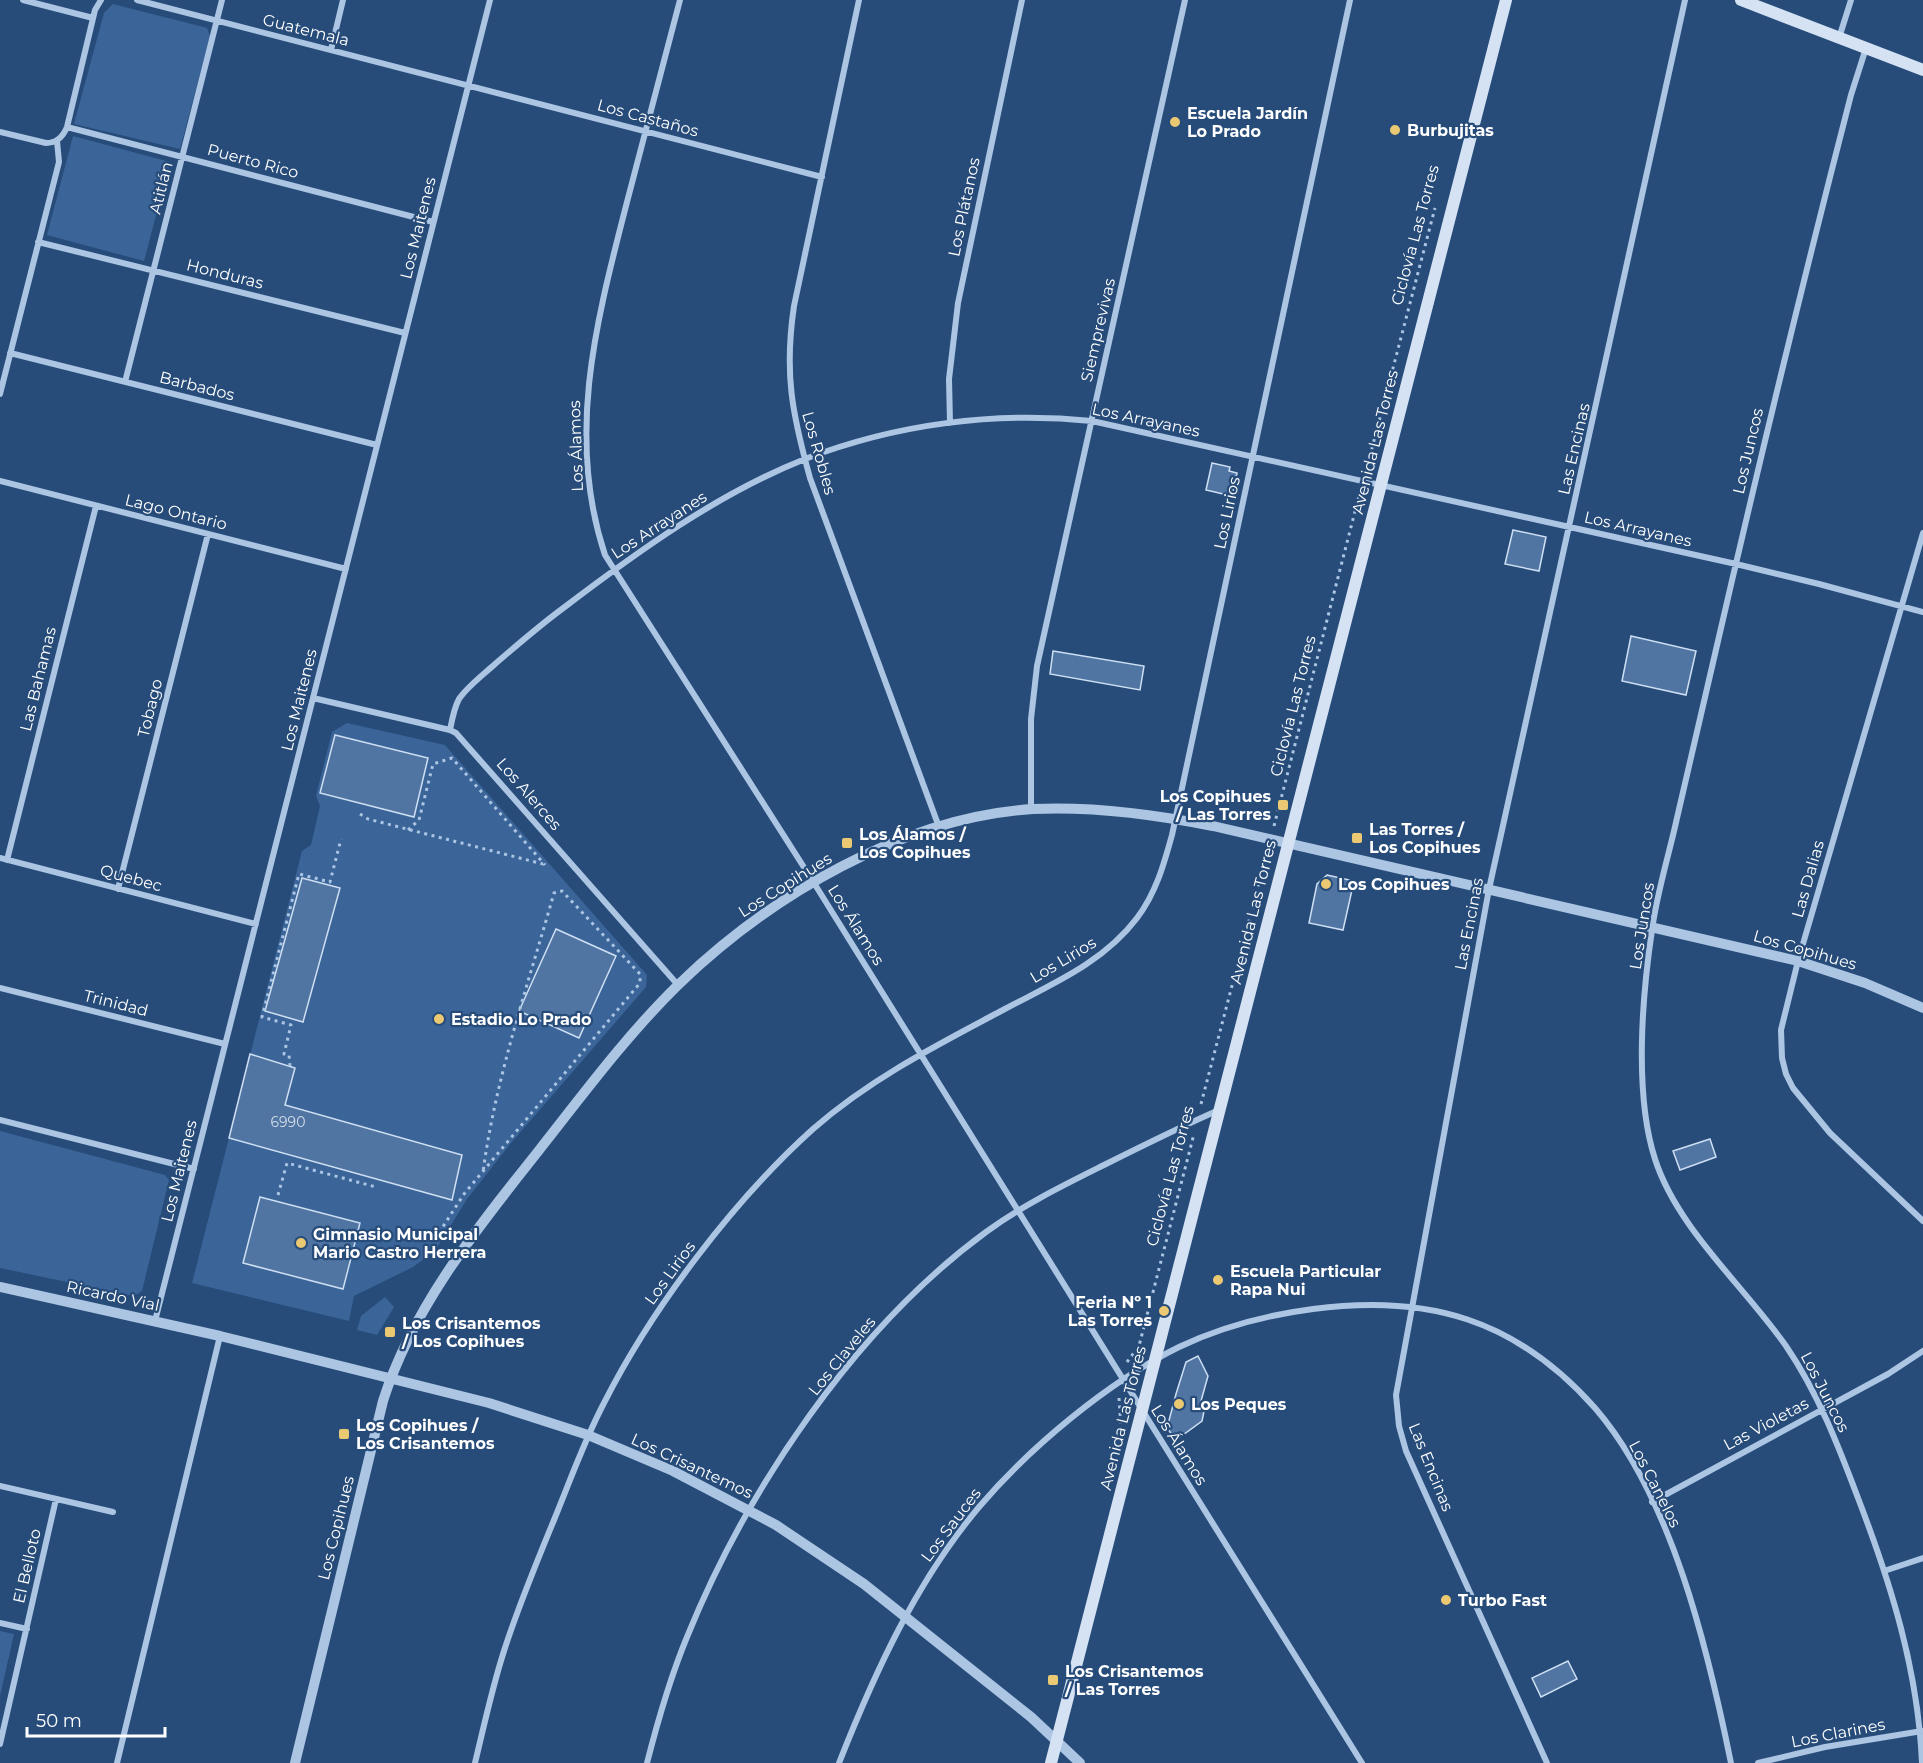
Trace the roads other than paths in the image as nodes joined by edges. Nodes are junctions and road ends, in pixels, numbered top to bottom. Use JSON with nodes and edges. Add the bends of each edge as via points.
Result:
{"nodes":[{"id":1,"x":23,"y":0,"type":"edge"},
{"id":2,"x":101,"y":0,"type":"edge"},
{"id":3,"x":137,"y":0,"type":"edge"},
{"id":4,"x":222,"y":0,"type":"edge"},
{"id":5,"x":343,"y":0,"type":"edge"},
{"id":6,"x":490,"y":0,"type":"edge"},
{"id":7,"x":680,"y":0,"type":"edge"},
{"id":8,"x":859,"y":0,"type":"edge"},
{"id":9,"x":1022,"y":0,"type":"edge"},
{"id":10,"x":1185,"y":0,"type":"edge"},
{"id":11,"x":1350,"y":0,"type":"edge"},
{"id":12,"x":1506,"y":0,"type":"edge"},
{"id":13,"x":1685,"y":0,"type":"edge"},
{"id":14,"x":1741,"y":0,"type":"edge"},
{"id":15,"x":1851,"y":0,"type":"edge"},
{"id":16,"x":93,"y":18,"type":"junction"},
{"id":17,"x":217,"y":21,"type":"junction"},
{"id":18,"x":1839,"y":38,"type":"junction"},
{"id":19,"x":1866,"y":48,"type":"junction"},
{"id":20,"x":331,"y":50,"type":"junction"},
{"id":21,"x":1923,"y":70,"type":"edge"},
{"id":22,"x":468,"y":85,"type":"junction"},
{"id":23,"x":67,"y":127,"type":"junction"},
{"id":24,"x":646,"y":131,"type":"junction"},
{"id":25,"x":0,"y":132,"type":"edge"},
{"id":26,"x":57,"y":141,"type":"junction"},
{"id":27,"x":183,"y":157,"type":"junction"},
{"id":28,"x":822,"y":177,"type":"junction"},
{"id":29,"x":433,"y":222,"type":"junction"},
{"id":30,"x":38,"y":242,"type":"junction"},
{"id":31,"x":154,"y":270,"type":"junction"},
{"id":32,"x":405,"y":333,"type":"junction"},
{"id":33,"x":10,"y":353,"type":"junction"},
{"id":34,"x":125,"y":382,"type":"junction"},
{"id":35,"x":0,"y":394,"type":"edge"},
{"id":36,"x":1092,"y":421,"type":"junction"},
{"id":37,"x":950,"y":423,"type":"junction"},
{"id":38,"x":377,"y":445,"type":"junction"},
{"id":39,"x":1253,"y":457,"type":"junction"},
{"id":40,"x":805,"y":460,"type":"junction"},
{"id":41,"x":0,"y":481,"type":"edge"},
{"id":42,"x":1381,"y":485,"type":"junction"},
{"id":43,"x":96,"y":506,"type":"junction"},
{"id":44,"x":1570,"y":527,"type":"junction"},
{"id":45,"x":1923,"y":533,"type":"edge"},
{"id":46,"x":208,"y":534,"type":"junction"},
{"id":47,"x":1736,"y":564,"type":"junction"},
{"id":48,"x":346,"y":569,"type":"junction"},
{"id":49,"x":614,"y":570,"type":"junction"},
{"id":50,"x":1902,"y":606,"type":"junction"},
{"id":51,"x":1923,"y":612,"type":"edge"},
{"id":52,"x":313,"y":698,"type":"junction"},
{"id":53,"x":450,"y":729,"type":"junction"},
{"id":54,"x":1031,"y":810,"type":"junction"},
{"id":55,"x":1176,"y":818,"type":"junction"},
{"id":56,"x":939,"y":827,"type":"junction"},
{"id":57,"x":1288,"y":844,"type":"junction"},
{"id":58,"x":3,"y":859,"type":"edge"},
{"id":59,"x":814,"y":883,"type":"junction"},
{"id":60,"x":118,"y":889,"type":"junction"},
{"id":61,"x":1489,"y":889,"type":"junction"},
{"id":62,"x":256,"y":924,"type":"junction"},
{"id":63,"x":1652,"y":926,"type":"junction"},
{"id":64,"x":1798,"y":961,"type":"junction"},
{"id":65,"x":678,"y":985,"type":"junction"},
{"id":66,"x":0,"y":988,"type":"edge"},
{"id":67,"x":1923,"y":1008,"type":"edge"},
{"id":68,"x":225,"y":1044,"type":"junction"},
{"id":69,"x":920,"y":1053,"type":"junction"},
{"id":70,"x":1219,"y":1110,"type":"junction"},
{"id":71,"x":0,"y":1120,"type":"edge"},
{"id":72,"x":194,"y":1169,"type":"junction"},
{"id":73,"x":1018,"y":1211,"type":"junction"},
{"id":74,"x":1923,"y":1221,"type":"edge"},
{"id":75,"x":0,"y":1287,"type":"edge"},
{"id":76,"x":1412,"y":1306,"type":"junction"},
{"id":77,"x":155,"y":1321,"type":"junction"},
{"id":78,"x":220,"y":1336,"type":"junction"},
{"id":79,"x":1923,"y":1351,"type":"edge"},
{"id":80,"x":1155,"y":1361,"type":"junction"},
{"id":81,"x":389,"y":1379,"type":"junction"},
{"id":82,"x":1123,"y":1379,"type":"junction"},
{"id":83,"x":1822,"y":1409,"type":"junction"},
{"id":84,"x":1142,"y":1411,"type":"junction"},
{"id":85,"x":588,"y":1436,"type":"junction"},
{"id":86,"x":0,"y":1486,"type":"edge"},
{"id":87,"x":56,"y":1499,"type":"junction"},
{"id":88,"x":1652,"y":1502,"type":"junction"},
{"id":89,"x":750,"y":1510,"type":"junction"},
{"id":90,"x":113,"y":1512,"type":"dead end"},
{"id":91,"x":1923,"y":1558,"type":"edge"},
{"id":92,"x":1884,"y":1571,"type":"junction"},
{"id":93,"x":906,"y":1616,"type":"junction"},
{"id":94,"x":0,"y":1623,"type":"edge"},
{"id":95,"x":27,"y":1629,"type":"junction"},
{"id":96,"x":1921,"y":1732,"type":"edge"},
{"id":97,"x":1056,"y":1741,"type":"junction"},
{"id":98,"x":0,"y":1744,"type":"edge"},
{"id":99,"x":117,"y":1763,"type":"edge"},
{"id":100,"x":295,"y":1763,"type":"edge"},
{"id":101,"x":475,"y":1763,"type":"edge"},
{"id":102,"x":647,"y":1763,"type":"edge"},
{"id":103,"x":839,"y":1763,"type":"edge"},
{"id":104,"x":1051,"y":1763,"type":"edge"},
{"id":105,"x":1080,"y":1763,"type":"edge"},
{"id":106,"x":1362,"y":1763,"type":"edge"},
{"id":107,"x":1547,"y":1763,"type":"edge"},
{"id":108,"x":1731,"y":1763,"type":"edge"},
{"id":109,"x":1758,"y":1763,"type":"edge"},
{"id":110,"x":1922,"y":1763,"type":"edge"}],
"edges":[{"from":1,"to":16,"type":"street"},
{"from":2,"to":16,"type":"street"},
{"from":3,"to":17,"type":"street","name":"Guatemala"},
{"from":4,"to":17,"type":"street","name":"Atitlán"},
{"from":5,"to":20,"type":"street"},
{"from":6,"to":22,"type":"street","name":"Los Maitenes"},
{"from":7,"to":24,"type":"street","name":"Los Álamos"},
{"from":8,"to":28,"type":"street","name":"Los Robles"},
{"from":9,"to":37,"type":"street","name":"Los Plátanos","via":[[958,303],[949,378]]},
{"from":10,"to":36,"type":"street","name":"Siemprevivas"},
{"from":11,"to":39,"type":"street","name":"Los Lirios"},
{"from":12,"to":42,"type":"main road","name":"Avenida Las Torres"},
{"from":13,"to":44,"type":"street","name":"Las Encinas"},
{"from":14,"to":18,"type":"main road"},
{"from":15,"to":18,"type":"street"},
{"from":16,"to":23,"type":"street"},
{"from":17,"to":20,"type":"street","name":"Guatemala"},
{"from":17,"to":27,"type":"street","name":"Atitlán"},
{"from":18,"to":19,"type":"main road"},
{"from":19,"to":21,"type":"main road"},
{"from":19,"to":47,"type":"street","name":"Los Juncos","via":[[1804,279]]},
{"from":20,"to":22,"type":"street","name":"Guatemala"},
{"from":22,"to":24,"type":"street","name":"Los Castaños"},
{"from":22,"to":29,"type":"street","name":"Los Maitenes"},
{"from":23,"to":26,"type":"street"},
{"from":23,"to":27,"type":"street","name":"Puerto Rico"},
{"from":24,"to":28,"type":"street","name":"Los Castaños"},
{"from":24,"to":49,"type":"street","name":"Los Álamos","via":[[599,311],[586,412],[587,470],[599,536]]},
{"from":25,"to":26,"type":"street","via":[[46,143]]},
{"from":26,"to":30,"type":"street","via":[[59,162]]},
{"from":27,"to":29,"type":"street","name":"Puerto Rico"},
{"from":27,"to":31,"type":"street","name":"Atitlán"},
{"from":28,"to":40,"type":"street","name":"Los Robles","via":[[794,306],[789,353],[796,432]]},
{"from":29,"to":32,"type":"street","name":"Los Maitenes"},
{"from":30,"to":31,"type":"street","name":"Honduras"},
{"from":30,"to":33,"type":"street"},
{"from":31,"to":32,"type":"street","name":"Honduras"},
{"from":31,"to":34,"type":"street","name":"Atitlán"},
{"from":32,"to":38,"type":"street","name":"Los Maitenes"},
{"from":33,"to":34,"type":"street","name":"Barbados"},
{"from":33,"to":35,"type":"street"},
{"from":34,"to":38,"type":"street","name":"Barbados"},
{"from":36,"to":37,"type":"street","name":"Los Arrayanes","via":[[1021,417]]},
{"from":36,"to":39,"type":"street","name":"Los Arrayanes"},
{"from":36,"to":54,"type":"street","name":"Siemprevivas","via":[[1037,666],[1031,719]]},
{"from":37,"to":40,"type":"street","name":"Los Arrayanes","via":[[879,436]]},
{"from":38,"to":48,"type":"street","name":"Los Maitenes"},
{"from":39,"to":42,"type":"street","name":"Los Arrayanes"},
{"from":39,"to":55,"type":"street","name":"Los Lirios"},
{"from":40,"to":49,"type":"street","name":"Los Arrayanes","via":[[705,510]]},
{"from":40,"to":56,"type":"street","name":"Los Robles"},
{"from":41,"to":43,"type":"street","name":"Lago Ontario"},
{"from":42,"to":44,"type":"street","name":"Los Arrayanes"},
{"from":42,"to":57,"type":"main road","name":"Avenida Las Torres"},
{"from":43,"to":46,"type":"street","name":"Lago Ontario"},
{"from":43,"to":58,"type":"street","name":"Las Bahamas"},
{"from":44,"to":47,"type":"street","name":"Los Arrayanes"},
{"from":44,"to":61,"type":"street","name":"Las Encinas"},
{"from":45,"to":50,"type":"street","name":"Las Dalias"},
{"from":46,"to":48,"type":"street","name":"Lago Ontario"},
{"from":46,"to":60,"type":"street","name":"Tobago"},
{"from":47,"to":50,"type":"street","name":"Los Arrayanes"},
{"from":47,"to":63,"type":"street","name":"Los Juncos"},
{"from":48,"to":52,"type":"street","name":"Los Maitenes"},
{"from":49,"to":53,"type":"street","name":"Los Arrayanes","via":[[481,676],[459,700]]},
{"from":49,"to":59,"type":"street","name":"Los Álamos"},
{"from":50,"to":51,"type":"street","name":"Los Arrayanes"},
{"from":50,"to":64,"type":"street","name":"Las Dalias"},
{"from":52,"to":53,"type":"street","name":"Los Alerces"},
{"from":52,"to":62,"type":"street","name":"Los Maitenes"},
{"from":53,"to":65,"type":"street","name":"Los Alerces","via":[[462,737]]},
{"from":54,"to":55,"type":"street","name":"Los Copihues","via":[[1098,809]]},
{"from":54,"to":56,"type":"street","name":"Los Copihues"},
{"from":55,"to":57,"type":"street","name":"Los Copihues"},
{"from":55,"to":69,"type":"street","name":"Los Lirios","via":[[1157,884],[1143,911],[1120,938],[1077,971]]},
{"from":56,"to":59,"type":"street","name":"Los Copihues","via":[[876,850]]},
{"from":57,"to":61,"type":"street","name":"Los Copihues"},
{"from":57,"to":70,"type":"main road","name":"Avenida Las Torres"},
{"from":58,"to":60,"type":"street","name":"Quebec"},
{"from":59,"to":65,"type":"street","name":"Los Copihues","via":[[740,932]]},
{"from":59,"to":69,"type":"street","name":"Los Álamos"},
{"from":60,"to":62,"type":"street","name":"Quebec"},
{"from":61,"to":63,"type":"street","name":"Los Copihues"},
{"from":61,"to":76,"type":"street","name":"Las Encinas"},
{"from":62,"to":68,"type":"street","name":"Los Maitenes"},
{"from":63,"to":64,"type":"street","name":"Los Copihues"},
{"from":63,"to":83,"type":"street","name":"Los Juncos","via":[[1642,1062],[1646,1121],[1658,1169],[1683,1216],[1785,1346]]},
{"from":64,"to":67,"type":"street","name":"Los Copihues"},
{"from":64,"to":74,"type":"street","name":"Las Dalias","via":[[1781,1030],[1786,1074],[1830,1133]]},
{"from":65,"to":81,"type":"street","name":"Los Copihues","via":[[590,1086],[473,1237],[411,1332]]},
{"from":66,"to":68,"type":"street","name":"Trinidad"},
{"from":68,"to":72,"type":"street","name":"Los Maitenes"},
{"from":69,"to":73,"type":"street","name":"Los Álamos"},
{"from":69,"to":85,"type":"street","name":"Los Lirios","via":[[838,1108],[753,1190],[693,1263],[642,1337]]},
{"from":70,"to":73,"type":"street","name":"Los Claveles"},
{"from":70,"to":80,"type":"main road","name":"Avenida Las Torres"},
{"from":71,"to":72,"type":"street"},
{"from":72,"to":77,"type":"street","name":"Los Maitenes"},
{"from":73,"to":82,"type":"street","name":"Los Álamos"},
{"from":73,"to":89,"type":"street","name":"Los Claveles","via":[[949,1262],[884,1325],[826,1394]]},
{"from":75,"to":77,"type":"street","name":"Ricardo Vial"},
{"from":76,"to":80,"type":"street","name":"Los Canelos","via":[[1326,1307],[1264,1318],[1200,1338]]},
{"from":76,"to":88,"type":"street","name":"Los Canelos","via":[[1480,1324],[1553,1368],[1612,1431]]},
{"from":76,"to":107,"type":"street","name":"Las Encinas","via":[[1396,1395],[1402,1438]]},
{"from":77,"to":78,"type":"street","name":"Ricardo Vial"},
{"from":78,"to":81,"type":"street","name":"Los Crisantemos"},
{"from":78,"to":99,"type":"street"},
{"from":79,"to":83,"type":"street","name":"Las Violetas"},
{"from":80,"to":82,"type":"street","name":"Los Sauces"},
{"from":80,"to":84,"type":"main road","name":"Avenida Las Torres"},
{"from":81,"to":85,"type":"street","name":"Los Crisantemos","via":[[489,1403]]},
{"from":81,"to":100,"type":"street","name":"Los Copihues"},
{"from":82,"to":84,"type":"street","name":"Los Álamos"},
{"from":82,"to":93,"type":"street","name":"Los Sauces","via":[[1029,1456],[980,1506],[939,1560]]},
{"from":83,"to":88,"type":"street","name":"Las Violetas"},
{"from":83,"to":92,"type":"street","name":"Los Juncos"},
{"from":84,"to":97,"type":"main road","name":"Avenida Las Torres"},
{"from":84,"to":106,"type":"street","name":"Los Álamos"},
{"from":85,"to":89,"type":"street","name":"Los Crisantemos","via":[[673,1471]]},
{"from":85,"to":101,"type":"street","name":"Los Lirios","via":[[515,1620]]},
{"from":86,"to":87,"type":"street"},
{"from":87,"to":90,"type":"street"},
{"from":87,"to":95,"type":"street","name":"El Belloto"},
{"from":88,"to":108,"type":"street","name":"Los Canelos","via":[[1699,1630]]},
{"from":89,"to":93,"type":"street","name":"Los Crisantemos","via":[[802,1541]]},
{"from":89,"to":102,"type":"street","name":"Los Claveles","via":[[717,1569],[686,1638]]},
{"from":91,"to":92,"type":"street"},
{"from":92,"to":96,"type":"street","name":"Los Juncos","via":[[1909,1655]]},
{"from":93,"to":97,"type":"street","name":"Los Crisantemos"},
{"from":93,"to":103,"type":"street","name":"Los Sauces","via":[[871,1685]]},
{"from":94,"to":95,"type":"street"},
{"from":95,"to":98,"type":"street","name":"El Belloto"},
{"from":96,"to":109,"type":"street","name":"Los Clarines"},
{"from":96,"to":110,"type":"street","name":"Los Juncos"},
{"from":97,"to":104,"type":"main road","name":"Avenida Las Torres"},
{"from":97,"to":105,"type":"street","name":"Los Crisantemos"}]}
